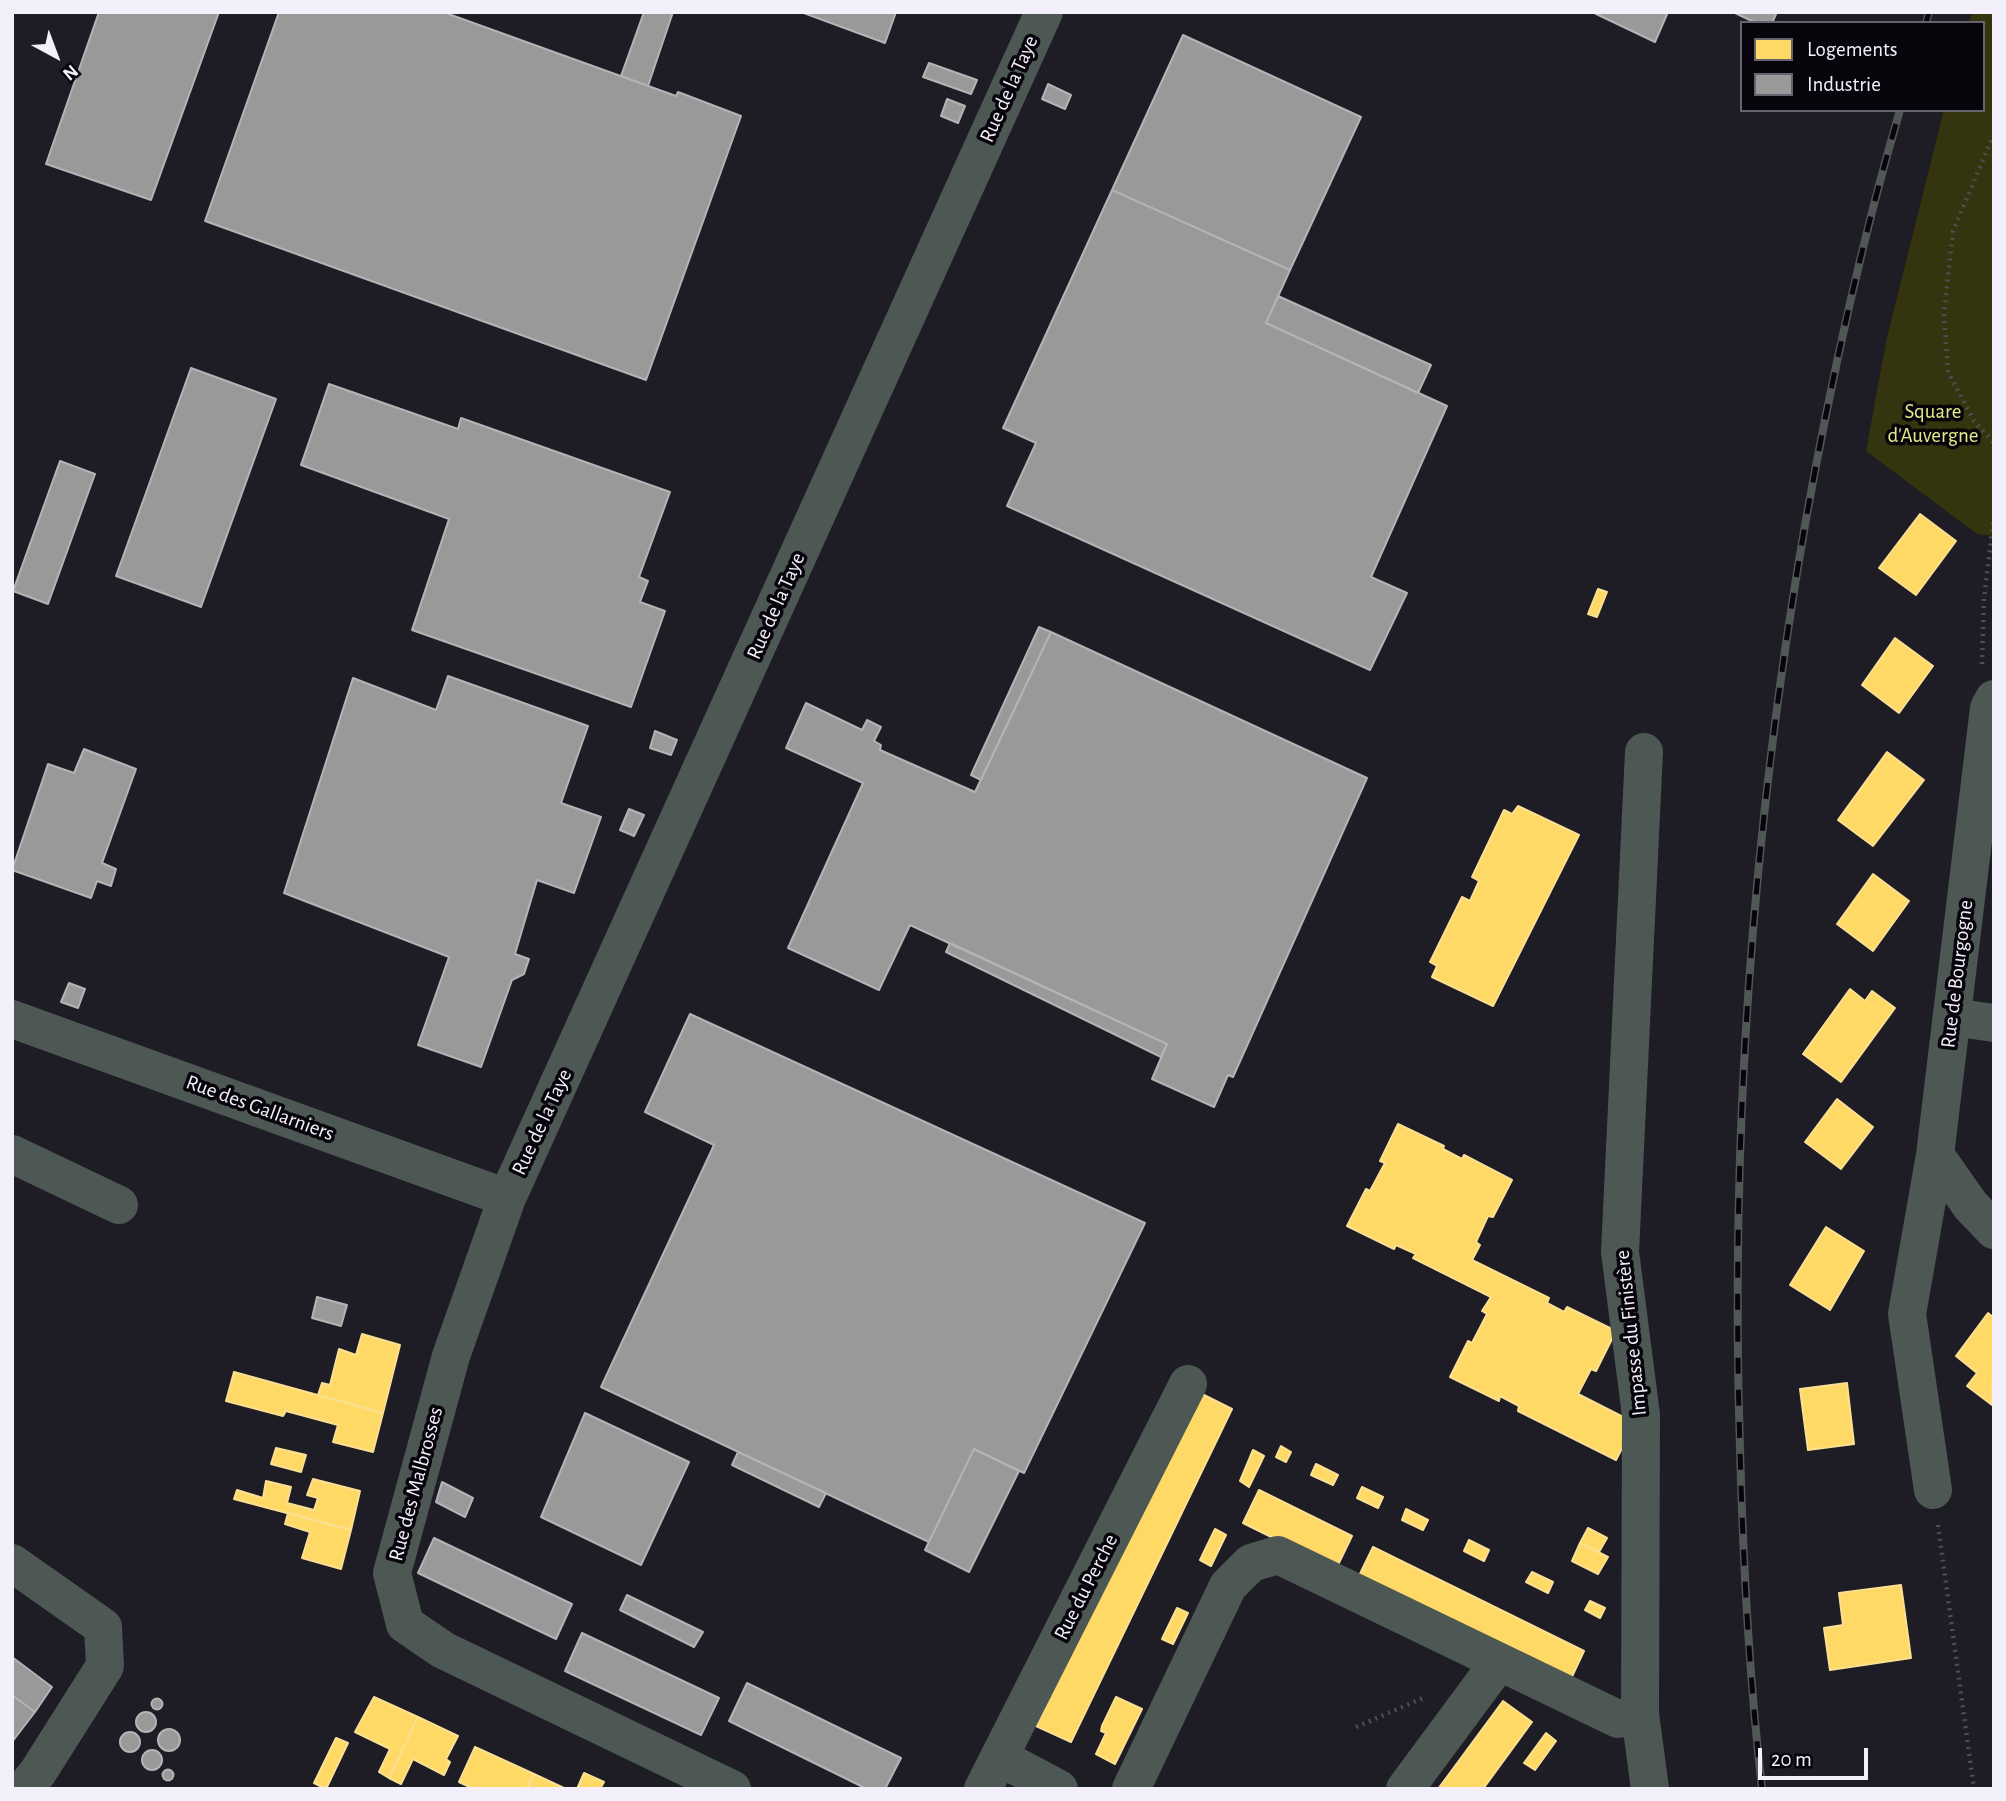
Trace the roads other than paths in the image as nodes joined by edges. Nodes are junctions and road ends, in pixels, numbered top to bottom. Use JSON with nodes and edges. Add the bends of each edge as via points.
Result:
{"nodes":[{"id":1,"x":1044,"y":12,"type":"edge"},
{"id":2,"x":1991,"y":704,"type":"edge"},
{"id":3,"x":1644,"y":752,"type":"dead end"},
{"id":4,"x":1952,"y":1017,"type":"junction"},
{"id":5,"x":12,"y":1018,"type":"edge"},
{"id":6,"x":1994,"y":1023,"type":"edge"},
{"id":7,"x":12,"y":1154,"type":"edge"},
{"id":8,"x":1935,"y":1155,"type":"junction"},
{"id":9,"x":507,"y":1198,"type":"junction"},
{"id":10,"x":119,"y":1205,"type":"dead end"},
{"id":11,"x":1994,"y":1230,"type":"edge"},
{"id":12,"x":1188,"y":1384,"type":"dead end"},
{"id":13,"x":1933,"y":1490,"type":"road end"},
{"id":14,"x":12,"y":1563,"type":"edge"},
{"id":15,"x":1499,"y":1662,"type":"junction"},
{"id":16,"x":1640,"y":1714,"type":"junction"},
{"id":17,"x":991,"y":1773,"type":"edge"},
{"id":18,"x":24,"y":1789,"type":"edge"},
{"id":19,"x":732,"y":1789,"type":"edge"},
{"id":20,"x":1059,"y":1789,"type":"edge"},
{"id":21,"x":1131,"y":1789,"type":"edge"},
{"id":22,"x":1405,"y":1789,"type":"edge"},
{"id":23,"x":1650,"y":1789,"type":"edge"}],
"edges":[{"from":1,"to":9,"type":"street","name":"Rue de la Taye"},
{"from":2,"to":4,"type":"street","name":"Rue de Bourgogne"},
{"from":3,"to":16,"type":"street","name":"Impasse du Finistère","via":[[1620,1252],[1642,1415]]},
{"from":4,"to":6,"type":"street"},
{"from":4,"to":8,"type":"street","name":"Rue de Bourgogne"},
{"from":5,"to":9,"type":"street","name":"Rue des Gallarniers"},
{"from":7,"to":10,"type":"street"},
{"from":8,"to":11,"type":"street"},
{"from":8,"to":13,"type":"street","name":"Rue de Bourgogne","via":[[1907,1314]]},
{"from":9,"to":19,"type":"street","name":"Rue des Malbrosses","via":[[451,1356],[393,1573],[405,1624],[443,1650]]},
{"from":12,"to":17,"type":"street","name":"Rue du Perche"},
{"from":14,"to":18,"type":"street","via":[[103,1627],[105,1666]]},
{"from":15,"to":16,"type":"street","via":[[1618,1719]]},
{"from":15,"to":21,"type":"street","via":[[1278,1555],[1251,1563],[1228,1586]]},
{"from":15,"to":22,"type":"street"},
{"from":16,"to":23,"type":"street","name":"Impasse du Finistère"},
{"from":17,"to":20,"type":"street"}]}
